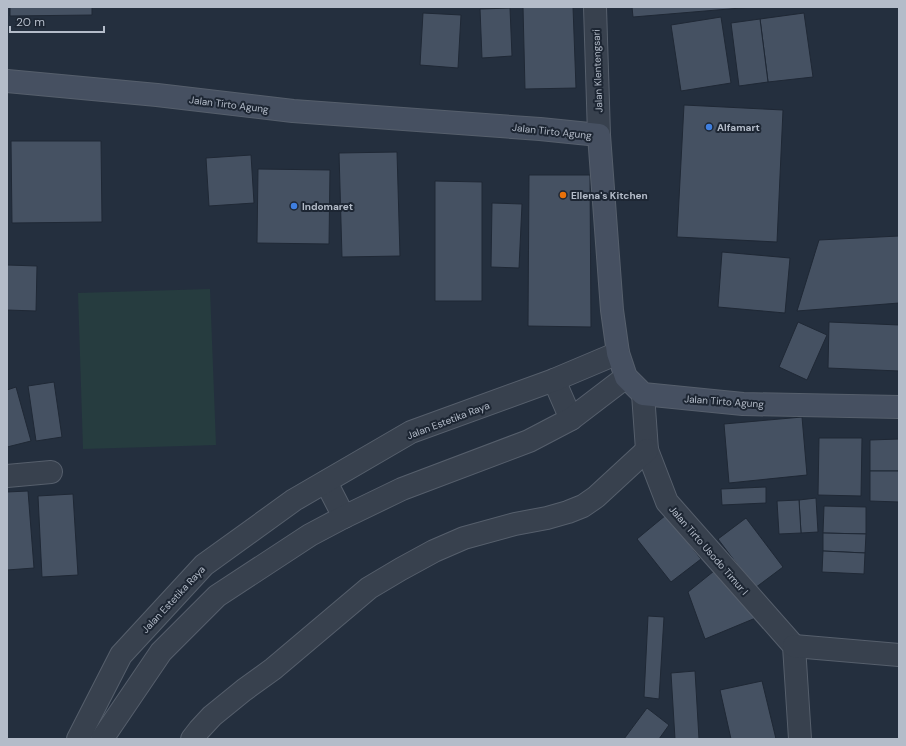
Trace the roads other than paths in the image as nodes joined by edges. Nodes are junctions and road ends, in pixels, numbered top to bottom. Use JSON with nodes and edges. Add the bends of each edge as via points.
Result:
{"nodes":[{"id":1,"x":595,"y":7,"type":"edge"},
{"id":2,"x":7,"y":81,"type":"edge"},
{"id":3,"x":599,"y":135,"type":"junction"},
{"id":4,"x":618,"y":353,"type":"junction"},
{"id":5,"x":626,"y":377,"type":"junction"},
{"id":6,"x":554,"y":380,"type":"junction"},
{"id":7,"x":643,"y":394,"type":"junction"},
{"id":8,"x":899,"y":407,"type":"edge"},
{"id":9,"x":571,"y":419,"type":"junction"},
{"id":10,"x":647,"y":450,"type":"junction"},
{"id":11,"x":51,"y":472,"type":"dead end"},
{"id":12,"x":7,"y":476,"type":"edge"},
{"id":13,"x":326,"y":482,"type":"junction"},
{"id":14,"x":344,"y":517,"type":"junction"},
{"id":15,"x":794,"y":646,"type":"junction"},
{"id":16,"x":899,"y":655,"type":"edge"},
{"id":17,"x":78,"y":739,"type":"edge"},
{"id":18,"x":102,"y":739,"type":"edge"},
{"id":19,"x":192,"y":739,"type":"edge"},
{"id":20,"x":800,"y":739,"type":"edge"}],
"edges":[{"from":1,"to":3,"type":"street","name":"Jalan Klentengsari"},
{"from":2,"to":3,"type":"main road","name":"Jalan Tirto Agung","via":[[293,111],[540,128]]},
{"from":3,"to":4,"type":"main road","name":"Jalan Tirto Agung","via":[[612,310]]},
{"from":4,"to":5,"type":"main road","name":"Jalan Tirto Agung"},
{"from":4,"to":6,"type":"street","name":"Jalan Estetika Raya"},
{"from":5,"to":7,"type":"main road","name":"Jalan Tirto Agung"},
{"from":5,"to":9,"type":"street"},
{"from":6,"to":9,"type":"street"},
{"from":6,"to":13,"type":"street","name":"Jalan Estetika Raya","via":[[411,432]]},
{"from":7,"to":8,"type":"main road","name":"Jalan Tirto Agung","via":[[743,404]]},
{"from":7,"to":10,"type":"street","name":"Jalan Tirto Usodo Timur I"},
{"from":9,"to":14,"type":"street","via":[[529,441],[402,489]]},
{"from":10,"to":15,"type":"street","name":"Jalan Tirto Usodo Timur I","via":[[667,502]]},
{"from":10,"to":19,"type":"street","via":[[583,506],[547,518],[464,538],[434,551],[369,588],[273,669],[212,716]]},
{"from":11,"to":12,"type":"street"},
{"from":13,"to":14,"type":"street"},
{"from":13,"to":17,"type":"street","name":"Jalan Estetika Raya","via":[[294,500],[204,565],[121,655]]},
{"from":14,"to":18,"type":"street","via":[[310,535],[217,596],[160,652]]},
{"from":15,"to":16,"type":"street"},
{"from":15,"to":20,"type":"street"}]}
